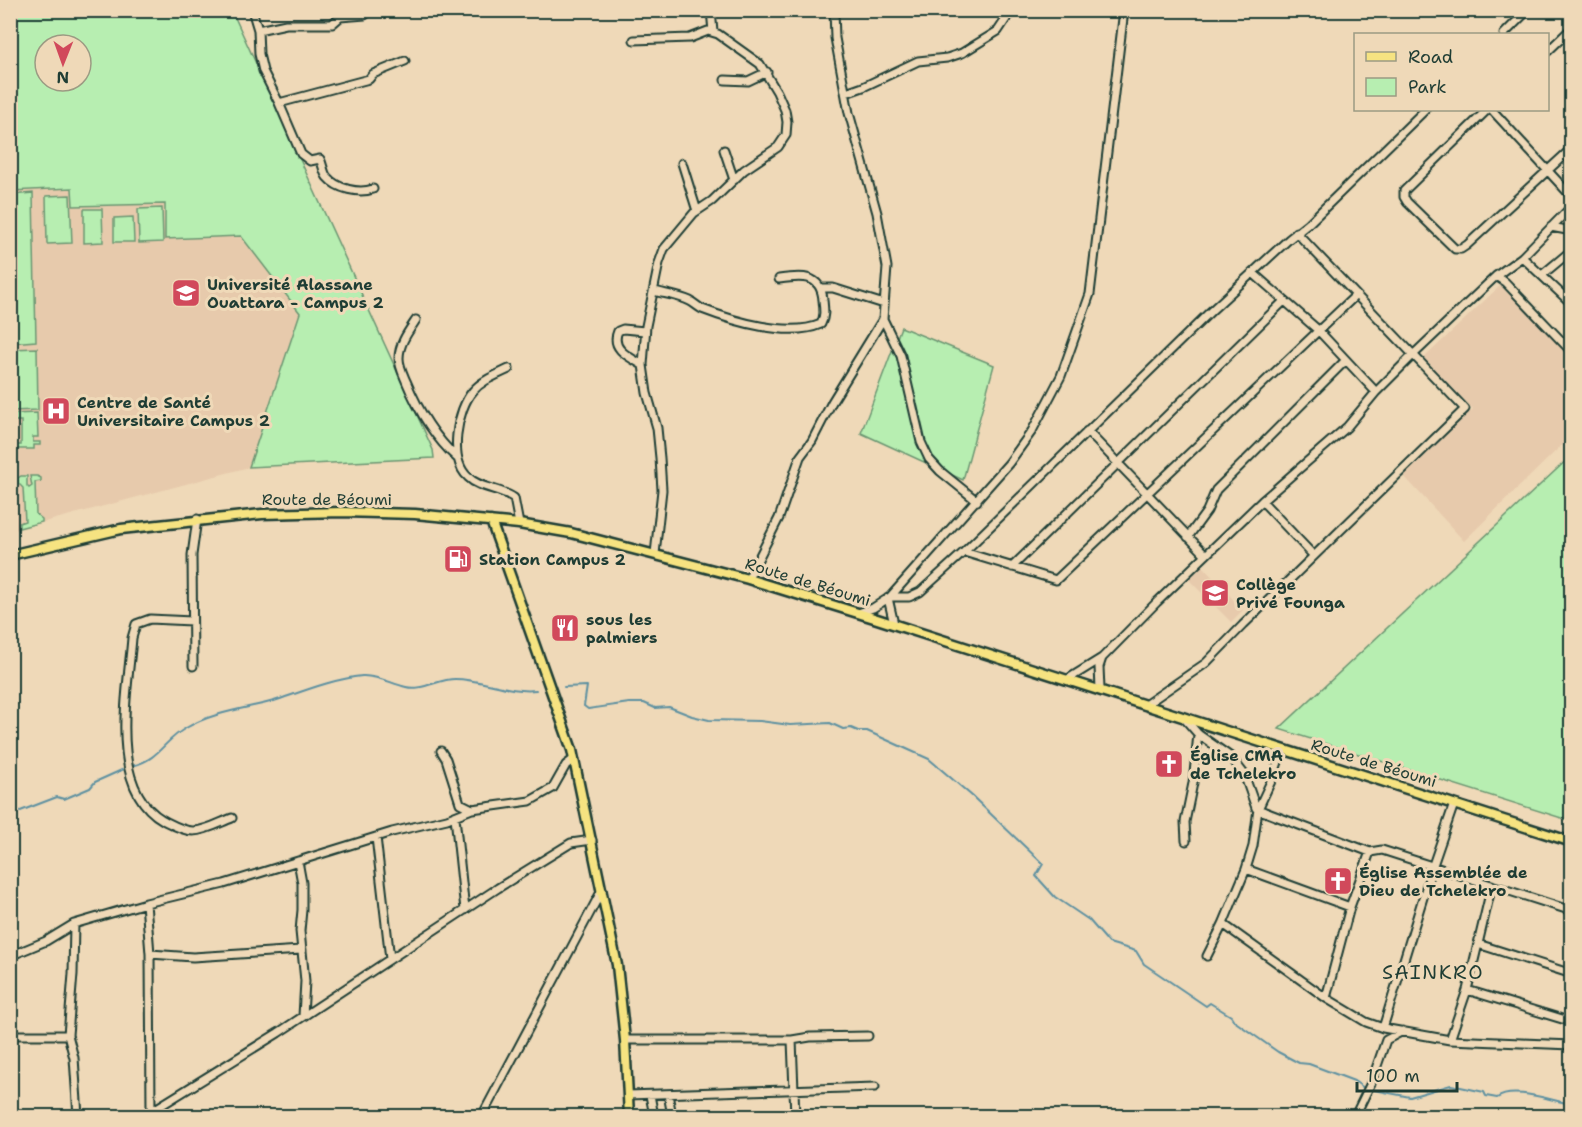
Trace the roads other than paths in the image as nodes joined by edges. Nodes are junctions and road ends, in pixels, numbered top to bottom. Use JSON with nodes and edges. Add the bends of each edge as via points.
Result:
{"nodes":[{"id":1,"x":252,"y":10,"type":"edge"},
{"id":2,"x":711,"y":10,"type":"edge"},
{"id":3,"x":834,"y":10,"type":"edge"},
{"id":4,"x":1012,"y":10,"type":"edge"},
{"id":5,"x":1124,"y":10,"type":"edge"},
{"id":6,"x":1528,"y":10,"type":"edge"},
{"id":7,"x":365,"y":15,"type":"dead end"},
{"id":8,"x":1572,"y":28,"type":"edge"},
{"id":9,"x":258,"y":30,"type":"junction"},
{"id":10,"x":713,"y":32,"type":"junction"},
{"id":11,"x":1504,"y":33,"type":"edge"},
{"id":12,"x":634,"y":40,"type":"dead end"},
{"id":13,"x":1549,"y":50,"type":"edge"},
{"id":14,"x":405,"y":61,"type":"dead end"},
{"id":15,"x":766,"y":72,"type":"junction"},
{"id":16,"x":725,"y":80,"type":"dead end"},
{"id":17,"x":846,"y":93,"type":"junction"},
{"id":18,"x":279,"y":103,"type":"junction"},
{"id":19,"x":1424,"y":111,"type":"edge"},
{"id":20,"x":1488,"y":111,"type":"edge"},
{"id":21,"x":1490,"y":111,"type":"edge"},
{"id":22,"x":1572,"y":148,"type":"edge"},
{"id":23,"x":724,"y":150,"type":"dead end"},
{"id":24,"x":682,"y":163,"type":"dead end"},
{"id":25,"x":1549,"y":170,"type":"junction"},
{"id":26,"x":734,"y":180,"type":"junction"},
{"id":27,"x":373,"y":189,"type":"dead end"},
{"id":28,"x":1572,"y":197,"type":"edge"},
{"id":29,"x":1572,"y":206,"type":"edge"},
{"id":30,"x":697,"y":211,"type":"junction"},
{"id":31,"x":1551,"y":227,"type":"junction"},
{"id":32,"x":1572,"y":231,"type":"edge"},
{"id":33,"x":1296,"y":232,"type":"junction"},
{"id":34,"x":1572,"y":250,"type":"edge"},
{"id":35,"x":1522,"y":257,"type":"junction"},
{"id":36,"x":1253,"y":273,"type":"junction"},
{"id":37,"x":1542,"y":275,"type":"junction"},
{"id":38,"x":1496,"y":276,"type":"junction"},
{"id":39,"x":779,"y":279,"type":"dead end"},
{"id":40,"x":821,"y":288,"type":"junction"},
{"id":41,"x":654,"y":291,"type":"junction"},
{"id":42,"x":1355,"y":296,"type":"junction"},
{"id":43,"x":1284,"y":302,"type":"junction"},
{"id":44,"x":884,"y":304,"type":"junction"},
{"id":45,"x":1572,"y":304,"type":"edge"},
{"id":46,"x":884,"y":319,"type":"junction"},
{"id":47,"x":416,"y":320,"type":"dead end"},
{"id":48,"x":1318,"y":330,"type":"junction"},
{"id":49,"x":645,"y":331,"type":"junction"},
{"id":50,"x":1572,"y":352,"type":"edge"},
{"id":51,"x":1414,"y":354,"type":"junction"},
{"id":52,"x":1346,"y":360,"type":"junction"},
{"id":53,"x":643,"y":365,"type":"junction"},
{"id":54,"x":509,"y":369,"type":"dead end"},
{"id":55,"x":1376,"y":392,"type":"junction"},
{"id":56,"x":1087,"y":431,"type":"junction"},
{"id":57,"x":457,"y":458,"type":"junction"},
{"id":58,"x":1117,"y":463,"type":"junction"},
{"id":59,"x":1147,"y":493,"type":"junction"},
{"id":60,"x":976,"y":501,"type":"junction"},
{"id":61,"x":1262,"y":501,"type":"junction"},
{"id":62,"x":197,"y":519,"type":"junction"},
{"id":63,"x":491,"y":521,"type":"junction"},
{"id":64,"x":519,"y":524,"type":"junction"},
{"id":65,"x":1188,"y":537,"type":"junction"},
{"id":66,"x":964,"y":552,"type":"junction"},
{"id":67,"x":655,"y":554,"type":"junction"},
{"id":68,"x":10,"y":555,"type":"edge"},
{"id":69,"x":1206,"y":555,"type":"junction"},
{"id":70,"x":1314,"y":556,"type":"junction"},
{"id":71,"x":1012,"y":567,"type":"junction"},
{"id":72,"x":748,"y":579,"type":"junction"},
{"id":73,"x":889,"y":598,"type":"junction"},
{"id":74,"x":858,"y":612,"type":"junction"},
{"id":75,"x":192,"y":621,"type":"junction"},
{"id":76,"x":894,"y":624,"type":"junction"},
{"id":77,"x":1102,"y":658,"type":"junction"},
{"id":78,"x":194,"y":666,"type":"dead end"},
{"id":79,"x":1068,"y":679,"type":"junction"},
{"id":80,"x":1100,"y":689,"type":"junction"},
{"id":81,"x":1145,"y":705,"type":"junction"},
{"id":82,"x":1184,"y":718,"type":"junction"},
{"id":83,"x":1198,"y":734,"type":"junction"},
{"id":84,"x":1282,"y":750,"type":"junction"},
{"id":85,"x":441,"y":751,"type":"dead end"},
{"id":86,"x":574,"y":759,"type":"junction"},
{"id":87,"x":1454,"y":804,"type":"junction"},
{"id":88,"x":1258,"y":809,"type":"junction"},
{"id":89,"x":472,"y":810,"type":"junction"},
{"id":90,"x":454,"y":817,"type":"junction"},
{"id":91,"x":232,"y":818,"type":"dead end"},
{"id":92,"x":376,"y":837,"type":"junction"},
{"id":93,"x":592,"y":840,"type":"junction"},
{"id":94,"x":1186,"y":841,"type":"dead end"},
{"id":95,"x":1572,"y":842,"type":"edge"},
{"id":96,"x":1370,"y":852,"type":"junction"},
{"id":97,"x":298,"y":861,"type":"junction"},
{"id":98,"x":1432,"y":865,"type":"junction"},
{"id":99,"x":1246,"y":869,"type":"junction"},
{"id":100,"x":1492,"y":885,"type":"junction"},
{"id":101,"x":602,"y":890,"type":"junction"},
{"id":102,"x":146,"y":903,"type":"junction"},
{"id":103,"x":1350,"y":907,"type":"junction"},
{"id":104,"x":465,"y":910,"type":"junction"},
{"id":105,"x":1572,"y":911,"type":"edge"},
{"id":106,"x":74,"y":924,"type":"junction"},
{"id":107,"x":1223,"y":924,"type":"junction"},
{"id":108,"x":1478,"y":944,"type":"junction"},
{"id":109,"x":301,"y":950,"type":"junction"},
{"id":110,"x":150,"y":954,"type":"junction"},
{"id":111,"x":10,"y":956,"type":"edge"},
{"id":112,"x":1207,"y":956,"type":"dead end"},
{"id":113,"x":390,"y":959,"type":"junction"},
{"id":114,"x":1572,"y":975,"type":"edge"},
{"id":115,"x":1467,"y":990,"type":"junction"},
{"id":116,"x":1326,"y":998,"type":"junction"},
{"id":117,"x":303,"y":1016,"type":"junction"},
{"id":118,"x":1572,"y":1022,"type":"edge"},
{"id":119,"x":1383,"y":1028,"type":"junction"},
{"id":120,"x":1404,"y":1031,"type":"junction"},
{"id":121,"x":10,"y":1035,"type":"edge"},
{"id":122,"x":68,"y":1035,"type":"junction"},
{"id":123,"x":868,"y":1035,"type":"dead end"},
{"id":124,"x":625,"y":1040,"type":"junction"},
{"id":125,"x":792,"y":1040,"type":"junction"},
{"id":126,"x":1450,"y":1040,"type":"junction"},
{"id":127,"x":1572,"y":1045,"type":"edge"},
{"id":128,"x":875,"y":1087,"type":"dead end"},
{"id":129,"x":794,"y":1089,"type":"junction"},
{"id":130,"x":668,"y":1094,"type":"junction"},
{"id":131,"x":628,"y":1095,"type":"junction"},
{"id":132,"x":650,"y":1095,"type":"junction"},
{"id":133,"x":149,"y":1115,"type":"edge"},
{"id":134,"x":78,"y":1116,"type":"edge"},
{"id":135,"x":482,"y":1116,"type":"edge"},
{"id":136,"x":629,"y":1116,"type":"edge"},
{"id":137,"x":654,"y":1116,"type":"edge"},
{"id":138,"x":672,"y":1116,"type":"edge"},
{"id":139,"x":795,"y":1116,"type":"edge"},
{"id":140,"x":1355,"y":1116,"type":"edge"}],
"edges":[{"from":1,"to":9,"type":"street"},
{"from":2,"to":10,"type":"street"},
{"from":3,"to":17,"type":"street","via":[[835,38]]},
{"from":4,"to":17,"type":"street","via":[[998,31],[962,53],[908,64]]},
{"from":5,"to":60,"type":"street","via":[[1090,294],[1061,376],[1032,431]]},
{"from":6,"to":11,"type":"street"},
{"from":7,"to":9,"type":"street","via":[[340,17],[332,24],[286,24]]},
{"from":8,"to":13,"type":"street"},
{"from":9,"to":18,"type":"street","via":[[262,71]]},
{"from":10,"to":12,"type":"street","via":[[690,38]]},
{"from":10,"to":15,"type":"street","via":[[751,56]]},
{"from":14,"to":18,"type":"street","via":[[369,79]]},
{"from":15,"to":16,"type":"street","via":[[748,81]]},
{"from":15,"to":26,"type":"street","via":[[785,110],[786,135],[778,147]]},
{"from":17,"to":44,"type":"street","via":[[883,242],[887,267]]},
{"from":18,"to":27,"type":"street","via":[[306,159],[320,159],[327,177],[345,188],[357,192]]},
{"from":19,"to":33,"type":"street"},
{"from":20,"to":25,"type":"street","via":[[1404,191],[1407,202],[1455,249],[1461,249]]},
{"from":21,"to":25,"type":"street"},
{"from":22,"to":25,"type":"street"},
{"from":23,"to":26,"type":"street"},
{"from":24,"to":30,"type":"street"},
{"from":25,"to":28,"type":"street"},
{"from":26,"to":30,"type":"street"},
{"from":29,"to":31,"type":"street"},
{"from":30,"to":41,"type":"street","via":[[664,249]]},
{"from":31,"to":32,"type":"street"},
{"from":31,"to":35,"type":"street"},
{"from":33,"to":36,"type":"street"},
{"from":33,"to":42,"type":"street"},
{"from":34,"to":37,"type":"street"},
{"from":35,"to":37,"type":"street"},
{"from":35,"to":38,"type":"street"},
{"from":36,"to":43,"type":"street"},
{"from":36,"to":56,"type":"street"},
{"from":37,"to":45,"type":"street"},
{"from":38,"to":50,"type":"street"},
{"from":38,"to":51,"type":"street"},
{"from":39,"to":40,"type":"street","via":[[802,276]]},
{"from":40,"to":41,"type":"street","via":[[824,317],[821,324],[811,329],[778,329],[721,316],[689,300]]},
{"from":40,"to":44,"type":"street"},
{"from":41,"to":49,"type":"street"},
{"from":42,"to":48,"type":"street"},
{"from":42,"to":51,"type":"street"},
{"from":43,"to":48,"type":"street"},
{"from":43,"to":58,"type":"street"},
{"from":44,"to":46,"type":"street"},
{"from":46,"to":60,"type":"street","via":[[901,356],[921,442],[929,459]]},
{"from":46,"to":72,"type":"street","via":[[800,457],[778,518]]},
{"from":47,"to":57,"type":"street","via":[[401,345],[402,371],[429,427]]},
{"from":48,"to":52,"type":"street"},
{"from":48,"to":59,"type":"street"},
{"from":49,"to":53,"type":"street"},
{"from":49,"to":53,"type":"street","via":[[623,329],[618,331],[615,341]]},
{"from":51,"to":55,"type":"street"},
{"from":51,"to":70,"type":"street","via":[[1465,409]]},
{"from":52,"to":55,"type":"street"},
{"from":52,"to":65,"type":"street","via":[[1216,490],[1207,511]]},
{"from":53,"to":67,"type":"street","via":[[660,458],[662,490]]},
{"from":54,"to":57,"type":"street","via":[[472,391],[458,424]]},
{"from":55,"to":61,"type":"street","via":[[1347,427]]},
{"from":56,"to":58,"type":"street"},
{"from":56,"to":66,"type":"street"},
{"from":57,"to":64,"type":"street","via":[[468,477],[514,498]]},
{"from":58,"to":59,"type":"street"},
{"from":58,"to":71,"type":"street"},
{"from":59,"to":65,"type":"street"},
{"from":59,"to":71,"type":"street","via":[[1056,580]]},
{"from":60,"to":73,"type":"street"},
{"from":61,"to":69,"type":"street"},
{"from":61,"to":70,"type":"street"},
{"from":62,"to":63,"type":"main road","name":"Route de Béoumi","via":[[342,512]]},
{"from":62,"to":68,"type":"main road","name":"Route de Béoumi","via":[[121,529]]},
{"from":62,"to":75,"type":"street","via":[[192,555]]},
{"from":63,"to":64,"type":"main road","name":"Route de Béoumi"},
{"from":63,"to":86,"type":"main road"},
{"from":64,"to":67,"type":"main road","name":"Route de Béoumi"},
{"from":65,"to":69,"type":"street"},
{"from":66,"to":71,"type":"street"},
{"from":66,"to":73,"type":"street","via":[[920,592]]},
{"from":67,"to":72,"type":"main road","name":"Route de Béoumi"},
{"from":69,"to":77,"type":"street"},
{"from":70,"to":81,"type":"street","via":[[1206,663]]},
{"from":72,"to":74,"type":"main road","name":"Route de Béoumi"},
{"from":73,"to":74,"type":"street"},
{"from":73,"to":76,"type":"street"},
{"from":74,"to":76,"type":"main road","name":"Route de Béoumi"},
{"from":75,"to":78,"type":"street"},
{"from":75,"to":91,"type":"street","via":[[150,619],[136,624],[125,747],[138,794],[152,814],[192,831]]},
{"from":76,"to":79,"type":"main road","name":"Route de Béoumi"},
{"from":77,"to":79,"type":"street"},
{"from":77,"to":80,"type":"street"},
{"from":79,"to":80,"type":"main road","name":"Route de Béoumi"},
{"from":80,"to":81,"type":"main road","name":"Route de Béoumi"},
{"from":81,"to":82,"type":"main road","name":"Route de Béoumi"},
{"from":82,"to":83,"type":"street"},
{"from":82,"to":84,"type":"main road","name":"Route de Béoumi"},
{"from":83,"to":88,"type":"street","via":[[1231,757],[1244,774]]},
{"from":83,"to":94,"type":"street","via":[[1185,822]]},
{"from":84,"to":87,"type":"main road","name":"Route de Béoumi"},
{"from":84,"to":88,"type":"street"},
{"from":85,"to":89,"type":"street","via":[[460,803]]},
{"from":86,"to":89,"type":"street","via":[[553,788],[530,801]]},
{"from":86,"to":93,"type":"main road"},
{"from":87,"to":95,"type":"main road","name":"Route de Béoumi"},
{"from":87,"to":98,"type":"street"},
{"from":88,"to":96,"type":"street"},
{"from":88,"to":99,"type":"street"},
{"from":89,"to":90,"type":"street"},
{"from":90,"to":92,"type":"street"},
{"from":90,"to":104,"type":"street"},
{"from":92,"to":97,"type":"street"},
{"from":92,"to":113,"type":"street"},
{"from":93,"to":101,"type":"main road"},
{"from":93,"to":104,"type":"street","via":[[572,843]]},
{"from":96,"to":98,"type":"street","via":[[1382,850]]},
{"from":96,"to":103,"type":"street"},
{"from":97,"to":102,"type":"street"},
{"from":97,"to":109,"type":"street"},
{"from":98,"to":100,"type":"street"},
{"from":98,"to":119,"type":"street"},
{"from":99,"to":103,"type":"street"},
{"from":99,"to":107,"type":"street"},
{"from":100,"to":105,"type":"street"},
{"from":100,"to":108,"type":"street"},
{"from":101,"to":124,"type":"main road","via":[[617,965]]},
{"from":101,"to":135,"type":"street"},
{"from":102,"to":106,"type":"street"},
{"from":102,"to":110,"type":"street"},
{"from":103,"to":116,"type":"street"},
{"from":104,"to":113,"type":"street"},
{"from":106,"to":111,"type":"street"},
{"from":106,"to":122,"type":"street"},
{"from":107,"to":112,"type":"street"},
{"from":107,"to":116,"type":"street"},
{"from":108,"to":114,"type":"street"},
{"from":108,"to":115,"type":"street"},
{"from":109,"to":110,"type":"street","via":[[193,957]]},
{"from":109,"to":117,"type":"street","via":[[305,981]]},
{"from":110,"to":133,"type":"street"},
{"from":113,"to":117,"type":"street"},
{"from":115,"to":118,"type":"street"},
{"from":115,"to":126,"type":"street"},
{"from":116,"to":119,"type":"street"},
{"from":117,"to":133,"type":"street"},
{"from":119,"to":120,"type":"street"},
{"from":120,"to":126,"type":"street"},
{"from":120,"to":140,"type":"street","via":[[1386,1040]]},
{"from":121,"to":122,"type":"street"},
{"from":122,"to":134,"type":"street","via":[[74,1058]]},
{"from":123,"to":125,"type":"street"},
{"from":124,"to":125,"type":"street"},
{"from":124,"to":131,"type":"main road"},
{"from":125,"to":129,"type":"street"},
{"from":126,"to":127,"type":"street"},
{"from":128,"to":129,"type":"street"},
{"from":129,"to":130,"type":"street"},
{"from":129,"to":139,"type":"street"},
{"from":130,"to":132,"type":"street"},
{"from":130,"to":138,"type":"street"},
{"from":131,"to":132,"type":"street"},
{"from":131,"to":136,"type":"main road"},
{"from":132,"to":137,"type":"street"}]}
